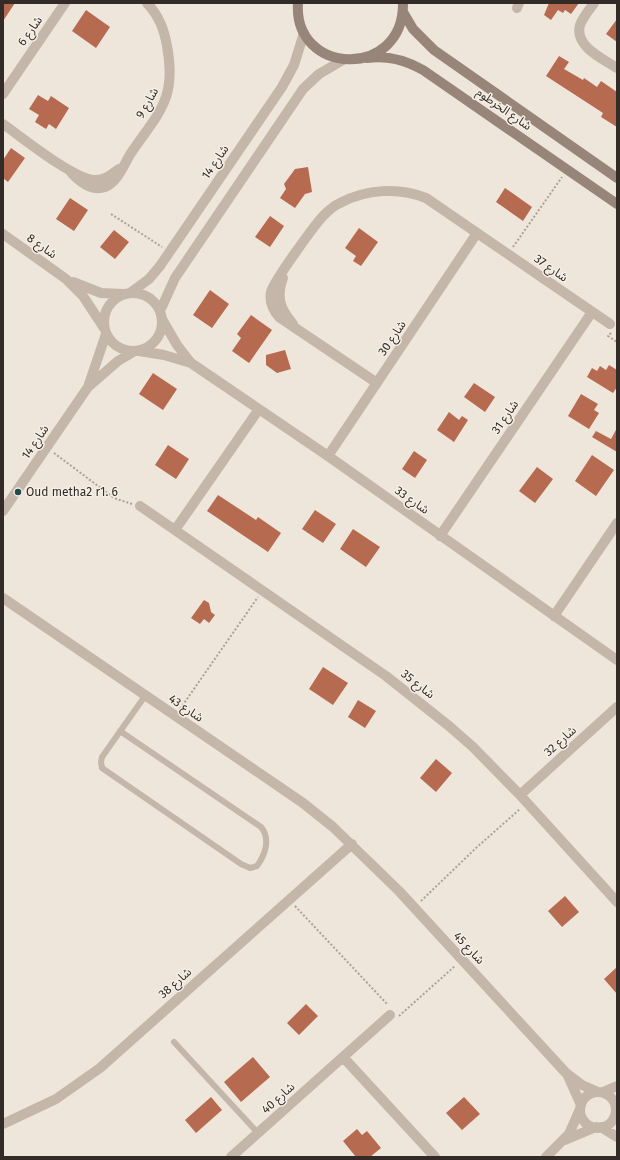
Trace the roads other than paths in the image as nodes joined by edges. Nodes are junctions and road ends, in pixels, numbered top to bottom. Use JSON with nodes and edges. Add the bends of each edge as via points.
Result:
{"nodes":[{"id":1,"x":65,"y":3,"type":"edge"},
{"id":2,"x":298,"y":3,"type":"edge"},
{"id":3,"x":594,"y":3,"type":"edge"},
{"id":4,"x":151,"y":5,"type":"edge"},
{"id":5,"x":403,"y":8,"type":"edge"},
{"id":6,"x":304,"y":33,"type":"junction"},
{"id":7,"x":367,"y":58,"type":"junction"},
{"id":8,"x":343,"y":60,"type":"junction"},
{"id":9,"x":617,"y":68,"type":"edge"},
{"id":10,"x":3,"y":94,"type":"edge"},
{"id":11,"x":3,"y":124,"type":"edge"},
{"id":12,"x":617,"y":178,"type":"edge"},
{"id":13,"x":617,"y":204,"type":"edge"},
{"id":14,"x":477,"y":233,"type":"junction"},
{"id":15,"x":4,"y":237,"type":"edge"},
{"id":16,"x":66,"y":279,"type":"junction"},
{"id":17,"x":127,"y":294,"type":"junction"},
{"id":18,"x":592,"y":312,"type":"junction"},
{"id":19,"x":161,"y":315,"type":"junction"},
{"id":20,"x":610,"y":324,"type":"dead end"},
{"id":21,"x":105,"y":331,"type":"junction"},
{"id":22,"x":136,"y":352,"type":"junction"},
{"id":23,"x":191,"y":363,"type":"junction"},
{"id":24,"x":377,"y":383,"type":"junction"},
{"id":25,"x":88,"y":388,"type":"junction"},
{"id":26,"x":260,"y":409,"type":"junction"},
{"id":27,"x":328,"y":456,"type":"junction"},
{"id":28,"x":140,"y":506,"type":"road end"},
{"id":29,"x":3,"y":511,"type":"edge"},
{"id":30,"x":617,"y":523,"type":"edge"},
{"id":31,"x":175,"y":530,"type":"junction"},
{"id":32,"x":440,"y":536,"type":"junction"},
{"id":33,"x":3,"y":598,"type":"edge"},
{"id":34,"x":554,"y":616,"type":"junction"},
{"id":35,"x":617,"y":660,"type":"edge"},
{"id":36,"x":145,"y":696,"type":"junction"},
{"id":37,"x":617,"y":707,"type":"edge"},
{"id":38,"x":120,"y":731,"type":"junction"},
{"id":39,"x":520,"y":795,"type":"junction"},
{"id":40,"x":352,"y":844,"type":"junction"},
{"id":41,"x":616,"y":897,"type":"edge"},
{"id":42,"x":391,"y":1013,"type":"road end"},
{"id":43,"x":174,"y":1042,"type":"dead end"},
{"id":44,"x":343,"y":1057,"type":"junction"},
{"id":45,"x":566,"y":1073,"type":"junction"},
{"id":46,"x":617,"y":1086,"type":"edge"},
{"id":47,"x":601,"y":1092,"type":"junction"},
{"id":48,"x":581,"y":1107,"type":"junction"},
{"id":49,"x":616,"y":1110,"type":"edge"},
{"id":50,"x":3,"y":1124,"type":"edge"},
{"id":51,"x":598,"y":1127,"type":"junction"},
{"id":52,"x":258,"y":1134,"type":"junction"},
{"id":53,"x":617,"y":1137,"type":"edge"},
{"id":54,"x":564,"y":1140,"type":"junction"},
{"id":55,"x":240,"y":1149,"type":"junction"},
{"id":56,"x":232,"y":1157,"type":"edge"},
{"id":57,"x":248,"y":1157,"type":"edge"},
{"id":58,"x":435,"y":1157,"type":"edge"},
{"id":59,"x":546,"y":1157,"type":"edge"}],
"edges":[{"from":1,"to":10,"type":"street","name":"شارع 6"},
{"from":2,"to":6,"type":"main road","via":[[299,22]]},
{"from":3,"to":9,"type":"street","via":[[580,25],[580,38],[586,46]]},
{"from":4,"to":11,"type":"street","name":"شارع 9","via":[[164,28],[171,69],[170,86],[160,111],[122,166],[110,176],[95,180],[69,170]]},
{"from":5,"to":7,"type":"main road","via":[[398,30],[388,45]]},
{"from":5,"to":12,"type":"main road","name":"شارع الخرطوم","via":[[413,29],[434,50]]},
{"from":6,"to":8,"type":"main road","via":[[320,51]]},
{"from":6,"to":17,"type":"street","name":"شارع 14","via":[[294,65],[282,87],[149,279]]},
{"from":7,"to":8,"type":"main road","name":"شارع الخرطوم"},
{"from":7,"to":13,"type":"main road","name":"شارع الخرطوم","via":[[403,60],[423,70]]},
{"from":8,"to":19,"type":"street","via":[[319,74],[300,94],[175,278]]},
{"from":14,"to":18,"type":"street","name":"شارع 37"},
{"from":14,"to":24,"type":"street","name":"شارع 30"},
{"from":14,"to":24,"type":"street","via":[[426,198],[402,191],[384,191],[353,197],[333,207],[322,217],[288,265],[279,295],[284,311],[298,329]]},
{"from":15,"to":16,"type":"street","name":"شارع 8"},
{"from":16,"to":17,"type":"street","name":"شارع 8","via":[[97,292]]},
{"from":16,"to":21,"type":"street","name":"شارع 8","via":[[84,296]]},
{"from":17,"to":19,"type":"street","via":[[145,295],[156,304]]},
{"from":17,"to":21,"type":"street","via":[[117,298],[108,308],[104,320]]},
{"from":18,"to":20,"type":"street","name":"شارع 37"},
{"from":18,"to":32,"type":"street","name":"شارع 31"},
{"from":19,"to":22,"type":"street","via":[[159,336],[147,348]]},
{"from":19,"to":23,"type":"street","name":"شارع 33","via":[[174,342]]},
{"from":21,"to":22,"type":"street","via":[[117,347]]},
{"from":21,"to":25,"type":"street","name":"شارع 14"},
{"from":22,"to":23,"type":"street","name":"شارع 33","via":[[164,355]]},
{"from":22,"to":25,"type":"street","name":"شارع 14","via":[[106,370]]},
{"from":23,"to":26,"type":"street","name":"شارع 33"},
{"from":24,"to":27,"type":"street","name":"شارع 30"},
{"from":25,"to":29,"type":"street","name":"شارع 14"},
{"from":26,"to":27,"type":"street","name":"شارع 33"},
{"from":26,"to":31,"type":"street"},
{"from":27,"to":32,"type":"street","name":"شارع 33"},
{"from":28,"to":31,"type":"street","name":"شارع 35"},
{"from":30,"to":34,"type":"street"},
{"from":31,"to":39,"type":"street","name":"شارع 35","via":[[406,691],[473,747]]},
{"from":32,"to":34,"type":"street","name":"شارع 33"},
{"from":33,"to":36,"type":"street","name":"شارع 43"},
{"from":34,"to":35,"type":"street","name":"شارع 33"},
{"from":36,"to":38,"type":"lane"},
{"from":36,"to":40,"type":"street","name":"شارع 43","via":[[303,803]]},
{"from":37,"to":39,"type":"street","name":"شارع 32"},
{"from":38,"to":38,"type":"lane","via":[[258,824],[266,834],[264,856],[258,866],[245,867],[104,770],[101,759]]},
{"from":39,"to":41,"type":"street","name":"شارع 35"},
{"from":40,"to":45,"type":"street","name":"شارع 45","via":[[380,870]]},
{"from":40,"to":50,"type":"street","name":"شارع 38","via":[[100,1068],[56,1099]]},
{"from":42,"to":44,"type":"street","name":"شارع 40"},
{"from":43,"to":52,"type":"lane"},
{"from":44,"to":52,"type":"street","name":"شارع 40"},
{"from":44,"to":58,"type":"street"},
{"from":45,"to":47,"type":"street","name":"شارع 45","via":[[582,1085]]},
{"from":45,"to":48,"type":"street","name":"شارع 45"},
{"from":46,"to":47,"type":"street"},
{"from":47,"to":48,"type":"street","via":[[586,1097]]},
{"from":47,"to":49,"type":"street","via":[[610,1096]]},
{"from":48,"to":51,"type":"street","via":[[583,1119],[591,1126]]},
{"from":48,"to":54,"type":"street"},
{"from":49,"to":51,"type":"street","via":[[609,1124]]},
{"from":51,"to":53,"type":"street"},
{"from":51,"to":54,"type":"street"},
{"from":52,"to":55,"type":"street","name":"شارع 40"},
{"from":54,"to":59,"type":"street"},
{"from":55,"to":56,"type":"street","name":"شارع 40"},
{"from":55,"to":57,"type":"street"}]}
